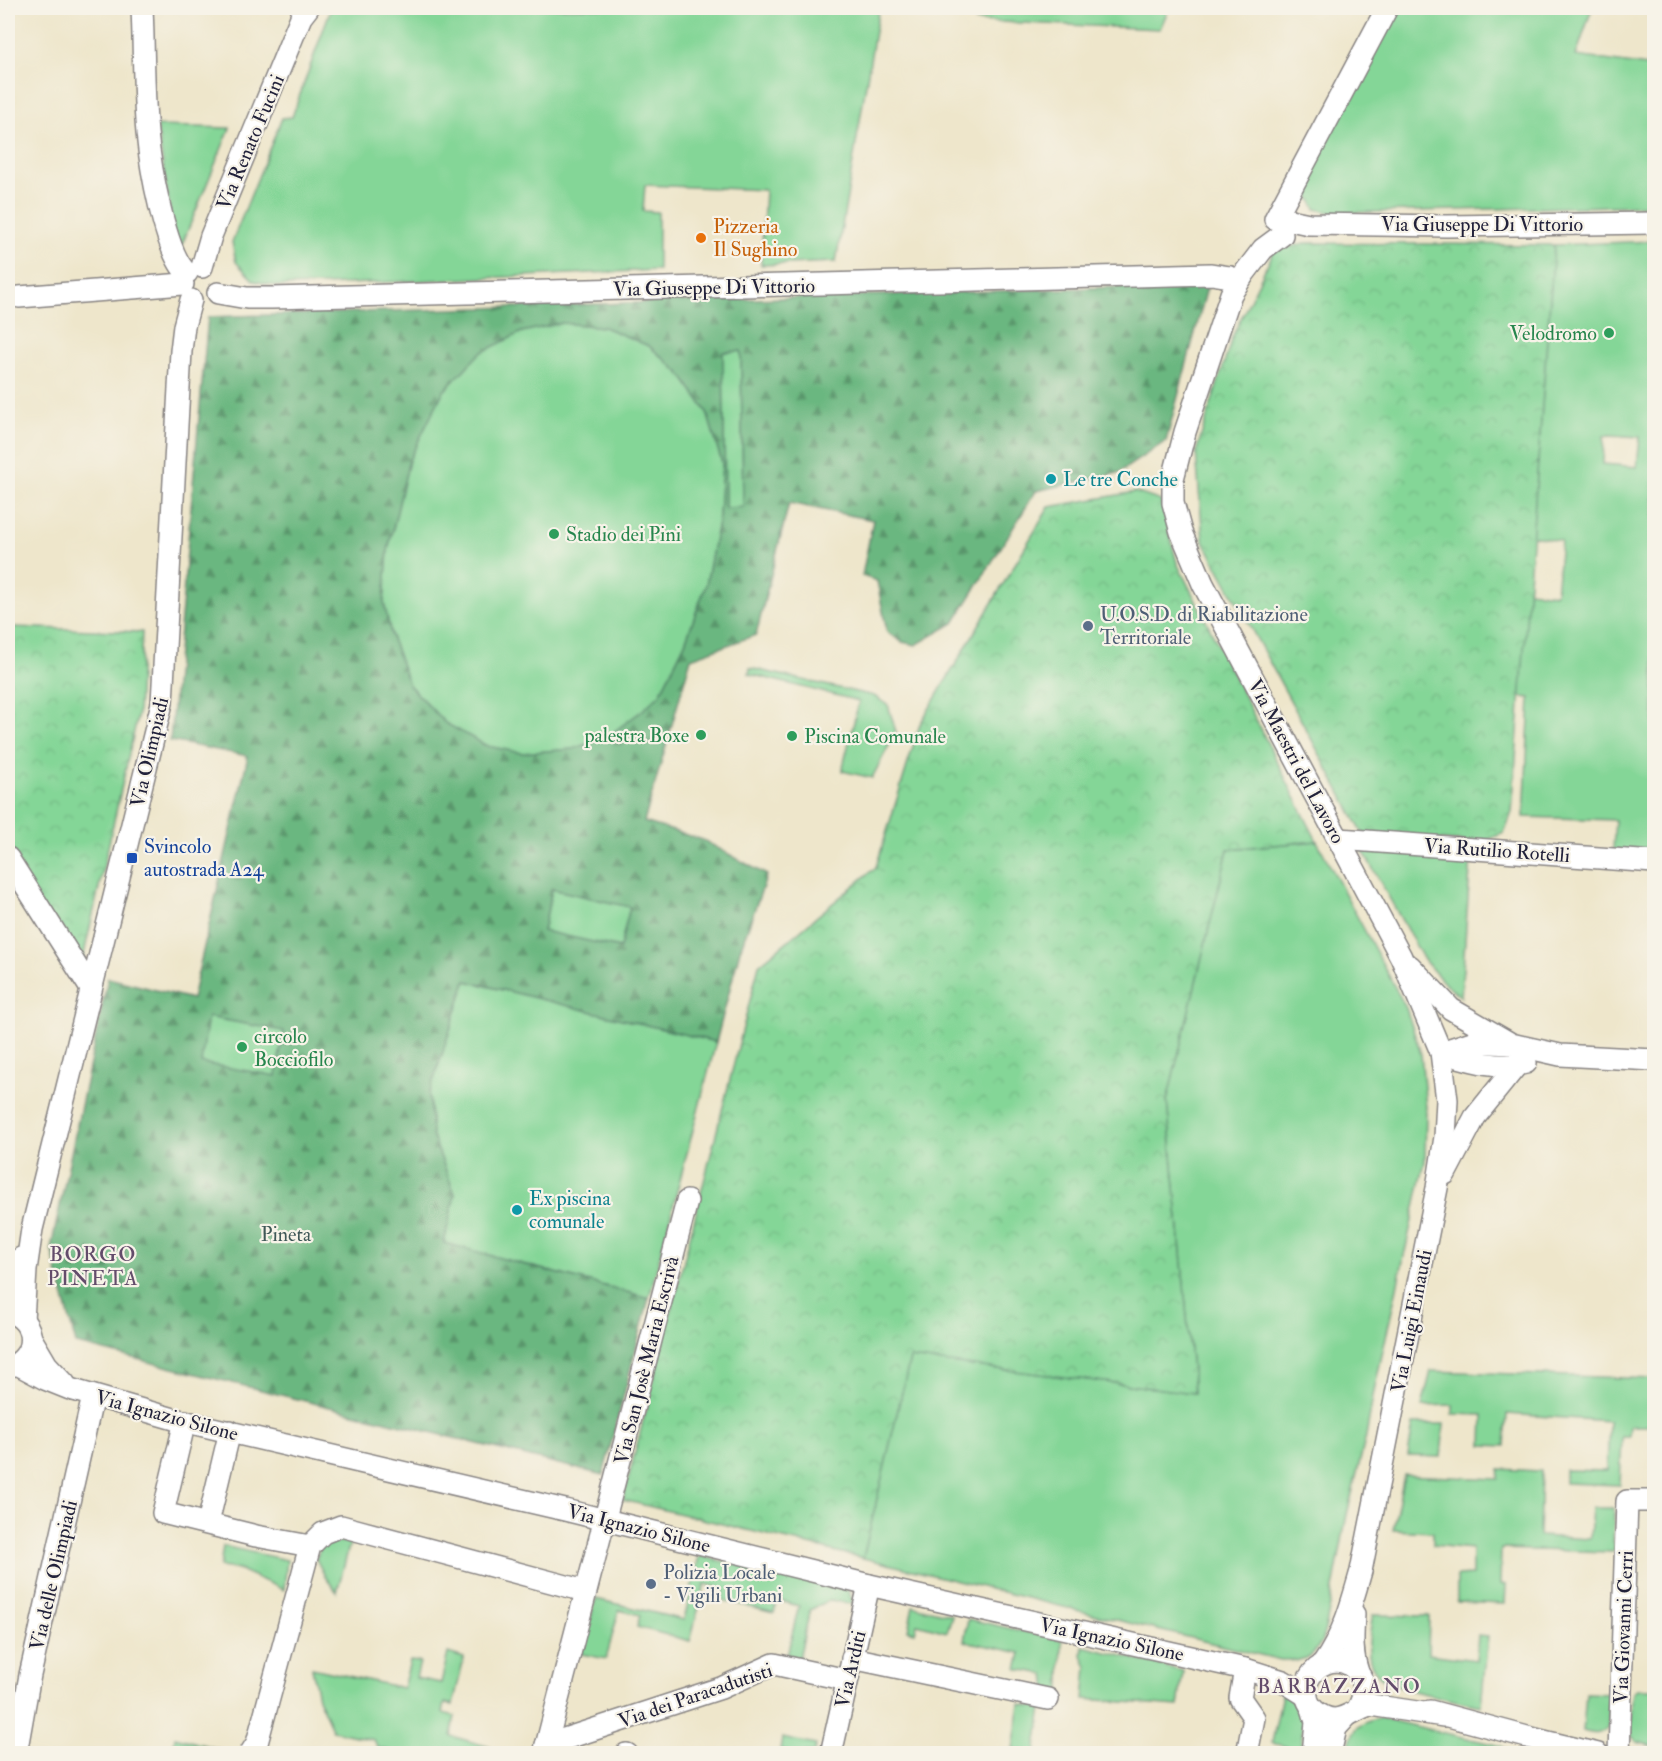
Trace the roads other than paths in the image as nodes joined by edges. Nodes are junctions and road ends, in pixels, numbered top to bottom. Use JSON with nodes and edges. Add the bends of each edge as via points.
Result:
{"nodes":[{"id":1,"x":142,"y":8,"type":"edge"},
{"id":2,"x":1387,"y":8,"type":"edge"},
{"id":3,"x":302,"y":11,"type":"edge"},
{"id":4,"x":1654,"y":223,"type":"edge"},
{"id":5,"x":1286,"y":225,"type":"junction"},
{"id":6,"x":1232,"y":275,"type":"junction"},
{"id":7,"x":191,"y":281,"type":"junction"},
{"id":8,"x":218,"y":293,"type":"junction"},
{"id":9,"x":19,"y":297,"type":"dead end"},
{"id":10,"x":1339,"y":839,"type":"junction"},
{"id":11,"x":8,"y":858,"type":"edge"},
{"id":12,"x":1654,"y":861,"type":"edge"},
{"id":13,"x":1401,"y":957,"type":"junction"},
{"id":14,"x":91,"y":989,"type":"junction"},
{"id":15,"x":1511,"y":1044,"type":"junction"},
{"id":16,"x":1441,"y":1052,"type":"junction"},
{"id":17,"x":1560,"y":1055,"type":"junction"},
{"id":18,"x":1654,"y":1060,"type":"edge"},
{"id":19,"x":1517,"y":1065,"type":"junction"},
{"id":20,"x":1437,"y":1188,"type":"junction"},
{"id":21,"x":687,"y":1201,"type":"dead end"},
{"id":22,"x":32,"y":1229,"type":"junction"},
{"id":23,"x":8,"y":1290,"type":"edge"},
{"id":24,"x":21,"y":1323,"type":"edge"},
{"id":25,"x":12,"y":1365,"type":"edge"},
{"id":26,"x":70,"y":1389,"type":"junction"},
{"id":27,"x":93,"y":1396,"type":"junction"},
{"id":28,"x":185,"y":1421,"type":"junction"},
{"id":29,"x":230,"y":1431,"type":"junction"},
{"id":30,"x":1654,"y":1501,"type":"edge"},
{"id":31,"x":603,"y":1519,"type":"junction"},
{"id":32,"x":208,"y":1523,"type":"junction"},
{"id":33,"x":310,"y":1546,"type":"junction"},
{"id":34,"x":869,"y":1585,"type":"junction"},
{"id":35,"x":1356,"y":1588,"type":"junction"},
{"id":36,"x":585,"y":1591,"type":"junction"},
{"id":37,"x":852,"y":1658,"type":"junction"},
{"id":38,"x":1318,"y":1668,"type":"junction"},
{"id":39,"x":1245,"y":1669,"type":"junction"},
{"id":40,"x":1361,"y":1678,"type":"junction"},
{"id":41,"x":846,"y":1680,"type":"junction"},
{"id":42,"x":1048,"y":1699,"type":"dead end"},
{"id":43,"x":1310,"y":1702,"type":"junction"},
{"id":44,"x":1352,"y":1712,"type":"junction"},
{"id":45,"x":1444,"y":1716,"type":"junction"},
{"id":46,"x":1525,"y":1745,"type":"edge"},
{"id":47,"x":545,"y":1749,"type":"edge"},
{"id":48,"x":16,"y":1754,"type":"edge"},
{"id":49,"x":250,"y":1754,"type":"edge"},
{"id":50,"x":831,"y":1754,"type":"edge"},
{"id":51,"x":1248,"y":1754,"type":"edge"},
{"id":52,"x":1313,"y":1754,"type":"edge"},
{"id":53,"x":1330,"y":1754,"type":"edge"},
{"id":54,"x":1598,"y":1754,"type":"edge"},
{"id":55,"x":1619,"y":1754,"type":"edge"}],
"edges":[{"from":1,"to":7,"type":"street","via":[[147,134],[173,255]]},
{"from":2,"to":5,"type":"street","via":[[1290,191]]},
{"from":3,"to":7,"type":"street","name":"Via Renato Fucini"},
{"from":4,"to":5,"type":"street","name":"Via Giuseppe Di Vittorio"},
{"from":5,"to":6,"type":"street","name":"Via Maestri del Lavoro","via":[[1258,244]]},
{"from":6,"to":8,"type":"street","name":"Via Giuseppe Di Vittorio","via":[[272,298]]},
{"from":6,"to":10,"type":"street","name":"Via Maestri del Lavoro","via":[[1178,458],[1173,503],[1203,584]]},
{"from":7,"to":8,"type":"street","via":[[203,303]]},
{"from":7,"to":8,"type":"street","via":[[208,268],[217,276]]},
{"from":7,"to":9,"type":"street"},
{"from":7,"to":14,"type":"street","name":"Via Olimpiadi","via":[[181,351],[162,703]]},
{"from":10,"to":12,"type":"street","name":"Via Rutilio Rotelli"},
{"from":10,"to":13,"type":"street","name":"Via Maestri del Lavoro"},
{"from":11,"to":14,"type":"street"},
{"from":13,"to":15,"type":"street","via":[[1451,1009]]},
{"from":13,"to":16,"type":"street","name":"Via Maestri del Lavoro"},
{"from":14,"to":22,"type":"street","name":"Via Olimpiadi"},
{"from":15,"to":16,"type":"street","via":[[1472,1042]]},
{"from":15,"to":17,"type":"street"},
{"from":16,"to":19,"type":"street","via":[[1473,1062]]},
{"from":16,"to":20,"type":"street","name":"Via Luigi Einaudi","via":[[1447,1100]]},
{"from":17,"to":18,"type":"street"},
{"from":17,"to":19,"type":"street"},
{"from":19,"to":20,"type":"street","via":[[1475,1117]]},
{"from":20,"to":35,"type":"street","name":"Via Luigi Einaudi"},
{"from":21,"to":31,"type":"street","name":"Via San Josè Maria Escrivà"},
{"from":22,"to":23,"type":"street","name":"Via Olimpiadi"},
{"from":22,"to":24,"type":"street","name":"Via Olimpiadi"},
{"from":24,"to":25,"type":"street","via":[[28,1353]]},
{"from":24,"to":26,"type":"street","name":"Via Ignazio Silone","via":[[47,1365]]},
{"from":25,"to":26,"type":"street","name":"Via Ignazio Silone"},
{"from":26,"to":27,"type":"street","name":"Via Ignazio Silone"},
{"from":27,"to":28,"type":"street","name":"Via Ignazio Silone"},
{"from":27,"to":48,"type":"street","name":"Via delle Olimpiadi"},
{"from":28,"to":29,"type":"street","name":"Via Ignazio Silone"},
{"from":28,"to":32,"type":"street","via":[[163,1513]]},
{"from":29,"to":31,"type":"street","name":"Via Ignazio Silone"},
{"from":29,"to":32,"type":"street"},
{"from":30,"to":55,"type":"street","name":"Via Giovanni Cerri","via":[[1627,1501]]},
{"from":31,"to":34,"type":"street","name":"Via Ignazio Silone"},
{"from":31,"to":36,"type":"street","name":"Via San Josè Maria Escrivà"},
{"from":32,"to":33,"type":"street"},
{"from":33,"to":36,"type":"street","via":[[323,1533],[341,1526]]},
{"from":33,"to":49,"type":"street","via":[[257,1743]]},
{"from":34,"to":37,"type":"street","name":"Via Arditi"},
{"from":34,"to":39,"type":"street","name":"Via Ignazio Silone"},
{"from":35,"to":38,"type":"street","name":"Via Luigi Einaudi","via":[[1333,1649]]},
{"from":35,"to":40,"type":"street","name":"Via Luigi Einaudi","via":[[1352,1644]]},
{"from":36,"to":47,"type":"street","name":"Via San Josè Maria Escrivà"},
{"from":37,"to":41,"type":"street","name":"Via Arditi"},
{"from":37,"to":42,"type":"street"},
{"from":38,"to":39,"type":"street","name":"Via Ignazio Silone"},
{"from":38,"to":40,"type":"street","via":[[1332,1661],[1342,1662]]},
{"from":38,"to":43,"type":"street","via":[[1306,1687]]},
{"from":39,"to":43,"type":"street","name":"Via Ignazio Silone","via":[[1283,1681]]},
{"from":39,"to":51,"type":"street","via":[[1240,1698],[1254,1718]]},
{"from":40,"to":44,"type":"street","via":[[1362,1701]]},
{"from":40,"to":45,"type":"street","via":[[1375,1692]]},
{"from":41,"to":47,"type":"street","name":"Via dei Paracadutisti","via":[[774,1664],[721,1688]]},
{"from":41,"to":50,"type":"street","name":"Via Arditi"},
{"from":43,"to":44,"type":"street","via":[[1328,1718],[1338,1719]]},
{"from":43,"to":52,"type":"street","via":[[1316,1722]]},
{"from":44,"to":45,"type":"street","via":[[1370,1706]]},
{"from":44,"to":53,"type":"street","via":[[1336,1728]]},
{"from":45,"to":46,"type":"street"},
{"from":46,"to":54,"type":"street"}]}
